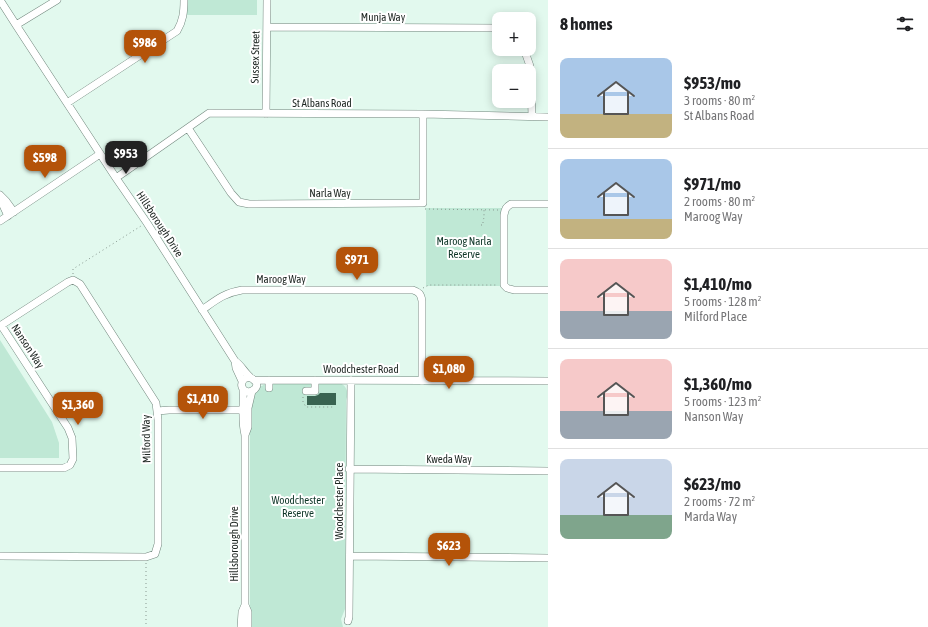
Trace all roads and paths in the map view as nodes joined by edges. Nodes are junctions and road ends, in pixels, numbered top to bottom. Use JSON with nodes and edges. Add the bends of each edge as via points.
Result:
{"nodes":[{"id":1,"x":0,"y":0,"type":"edge"},
{"id":2,"x":57,"y":0,"type":"edge"},
{"id":3,"x":184,"y":0,"type":"edge"},
{"id":4,"x":267,"y":0,"type":"edge"},
{"id":5,"x":16,"y":25,"type":"junction"},
{"id":6,"x":267,"y":27,"type":"junction"},
{"id":7,"x":492,"y":28,"type":"edge"},
{"id":8,"x":526,"y":56,"type":"edge"},
{"id":9,"x":67,"y":103,"type":"junction"},
{"id":10,"x":266,"y":114,"type":"junction"},
{"id":11,"x":423,"y":114,"type":"junction"},
{"id":12,"x":532,"y":117,"type":"junction"},
{"id":13,"x":548,"y":117,"type":"edge"},
{"id":14,"x":188,"y":128,"type":"junction"},
{"id":15,"x":100,"y":154,"type":"junction"},
{"id":16,"x":116,"y":178,"type":"junction"},
{"id":17,"x":0,"y":195,"type":"edge"},
{"id":18,"x":548,"y":204,"type":"edge"},
{"id":19,"x":424,"y":210,"type":"dead end"},
{"id":20,"x":484,"y":210,"type":"junction"},
{"id":21,"x":505,"y":210,"type":"junction"},
{"id":22,"x":11,"y":214,"type":"junction"},
{"id":23,"x":0,"y":221,"type":"edge"},
{"id":24,"x":147,"y":223,"type":"junction"},
{"id":25,"x":481,"y":224,"type":"dead end"},
{"id":26,"x":73,"y":280,"type":"junction"},
{"id":27,"x":504,"y":285,"type":"junction"},
{"id":28,"x":548,"y":290,"type":"edge"},
{"id":29,"x":418,"y":292,"type":"junction"},
{"id":30,"x":202,"y":310,"type":"junction"},
{"id":31,"x":1,"y":326,"type":"edge"},
{"id":32,"x":235,"y":361,"type":"junction"},
{"id":33,"x":252,"y":379,"type":"junction"},
{"id":34,"x":269,"y":380,"type":"junction"},
{"id":35,"x":315,"y":380,"type":"junction"},
{"id":36,"x":350,"y":380,"type":"junction"},
{"id":37,"x":242,"y":381,"type":"junction"},
{"id":38,"x":422,"y":381,"type":"junction"},
{"id":39,"x":548,"y":381,"type":"edge"},
{"id":40,"x":269,"y":388,"type":"dead end"},
{"id":41,"x":243,"y":390,"type":"junction"},
{"id":42,"x":253,"y":391,"type":"junction"},
{"id":43,"x":305,"y":394,"type":"joint"},
{"id":44,"x":335,"y":407,"type":"dead end"},
{"id":45,"x":245,"y":410,"type":"junction"},
{"id":46,"x":157,"y":411,"type":"junction"},
{"id":47,"x":0,"y":468,"type":"edge"},
{"id":48,"x":349,"y":469,"type":"junction"},
{"id":49,"x":548,"y":471,"type":"edge"},
{"id":50,"x":0,"y":556,"type":"edge"},
{"id":51,"x":350,"y":556,"type":"junction"},
{"id":52,"x":146,"y":557,"type":"junction"},
{"id":53,"x":548,"y":558,"type":"edge"},
{"id":54,"x":245,"y":605,"type":"junction"},
{"id":55,"x":348,"y":621,"type":"dead end"},
{"id":56,"x":146,"y":627,"type":"edge"},
{"id":57,"x":241,"y":627,"type":"edge"},
{"id":58,"x":248,"y":627,"type":"edge"}],
"edges":[{"from":1,"to":5,"type":"street","name":"Hillsborough Drive"},
{"from":2,"to":5,"type":"street"},
{"from":3,"to":9,"type":"street","via":[[182,24],[177,31]]},
{"from":4,"to":6,"type":"street","name":"Sussex Street"},
{"from":5,"to":9,"type":"street","name":"Hillsborough Drive"},
{"from":6,"to":7,"type":"street","name":"Munja Way"},
{"from":6,"to":10,"type":"street","name":"Sussex Street"},
{"from":8,"to":12,"type":"street","via":[[531,77]]},
{"from":9,"to":15,"type":"street","name":"Hillsborough Drive"},
{"from":10,"to":11,"type":"street","name":"St Albans Road"},
{"from":10,"to":14,"type":"street","name":"St Albans Road","via":[[209,113]]},
{"from":11,"to":12,"type":"street","name":"St Albans Road"},
{"from":11,"to":14,"type":"street","name":"Narla Way","via":[[424,203],[239,202]]},
{"from":12,"to":13,"type":"street","name":"St Albans Road"},
{"from":14,"to":16,"type":"street","name":"St Albans Road"},
{"from":15,"to":16,"type":"street","name":"Hillsborough Drive"},
{"from":15,"to":22,"type":"street"},
{"from":16,"to":24,"type":"street","name":"Hillsborough Drive"},
{"from":17,"to":22,"type":"street","via":[[6,201]]},
{"from":18,"to":21,"type":"street","via":[[511,204]]},
{"from":19,"to":20,"type":"path"},
{"from":20,"to":21,"type":"path"},
{"from":20,"to":25,"type":"path"},
{"from":21,"to":27,"type":"street"},
{"from":22,"to":23,"type":"street"},
{"from":24,"to":26,"type":"path","via":[[73,269]]},
{"from":24,"to":30,"type":"street","name":"Hillsborough Drive"},
{"from":26,"to":31,"type":"street"},
{"from":26,"to":46,"type":"street","name":"Milford Way","via":[[80,284],[156,403]]},
{"from":27,"to":28,"type":"street","via":[[514,290]]},
{"from":27,"to":29,"type":"path","via":[[429,285]]},
{"from":29,"to":30,"type":"street","name":"Maroog Way","via":[[242,290],[224,295]]},
{"from":29,"to":38,"type":"street","via":[[422,301]]},
{"from":30,"to":32,"type":"street","name":"Hillsborough Drive"},
{"from":31,"to":47,"type":"street","name":"Nanson Way","via":[[68,428],[72,438],[72,459],[70,465],[64,468]]},
{"from":32,"to":33,"type":"street","name":"Hillsborough Drive"},
{"from":32,"to":37,"type":"street","name":"Hillsborough Drive"},
{"from":33,"to":34,"type":"street","name":"Woodchester Road"},
{"from":33,"to":37,"type":"street"},
{"from":33,"to":42,"type":"street","via":[[256,385]]},
{"from":34,"to":35,"type":"street","name":"Woodchester Road"},
{"from":34,"to":40,"type":"street"},
{"from":34,"to":42,"type":"street"},
{"from":35,"to":36,"type":"street","name":"Woodchester Road"},
{"from":35,"to":43,"type":"street","via":[[315,391]]},
{"from":36,"to":38,"type":"street","name":"Woodchester Road"},
{"from":36,"to":48,"type":"street","name":"Woodchester Place"},
{"from":37,"to":41,"type":"street"},
{"from":38,"to":39,"type":"street","name":"Woodchester Road"},
{"from":41,"to":42,"type":"street"},
{"from":41,"to":45,"type":"street","name":"Hillsborough Drive"},
{"from":42,"to":45,"type":"street","name":"Hillsborough Drive"},
{"from":43,"to":44,"type":"path","via":[[303,402],[306,407]]},
{"from":45,"to":46,"type":"street"},
{"from":45,"to":54,"type":"street","name":"Hillsborough Drive"},
{"from":46,"to":52,"type":"street","name":"Milford Way","via":[[158,544],[155,554]]},
{"from":48,"to":49,"type":"street","name":"Kweda Way"},
{"from":48,"to":51,"type":"street","name":"Woodchester Place"},
{"from":50,"to":52,"type":"street"},
{"from":51,"to":53,"type":"street"},
{"from":51,"to":55,"type":"street","name":"Woodchester Place"},
{"from":52,"to":56,"type":"path"},
{"from":54,"to":57,"type":"street","name":"Hillsborough Drive"},
{"from":54,"to":58,"type":"street","name":"Hillsborough Drive","via":[[248,612]]}]}
